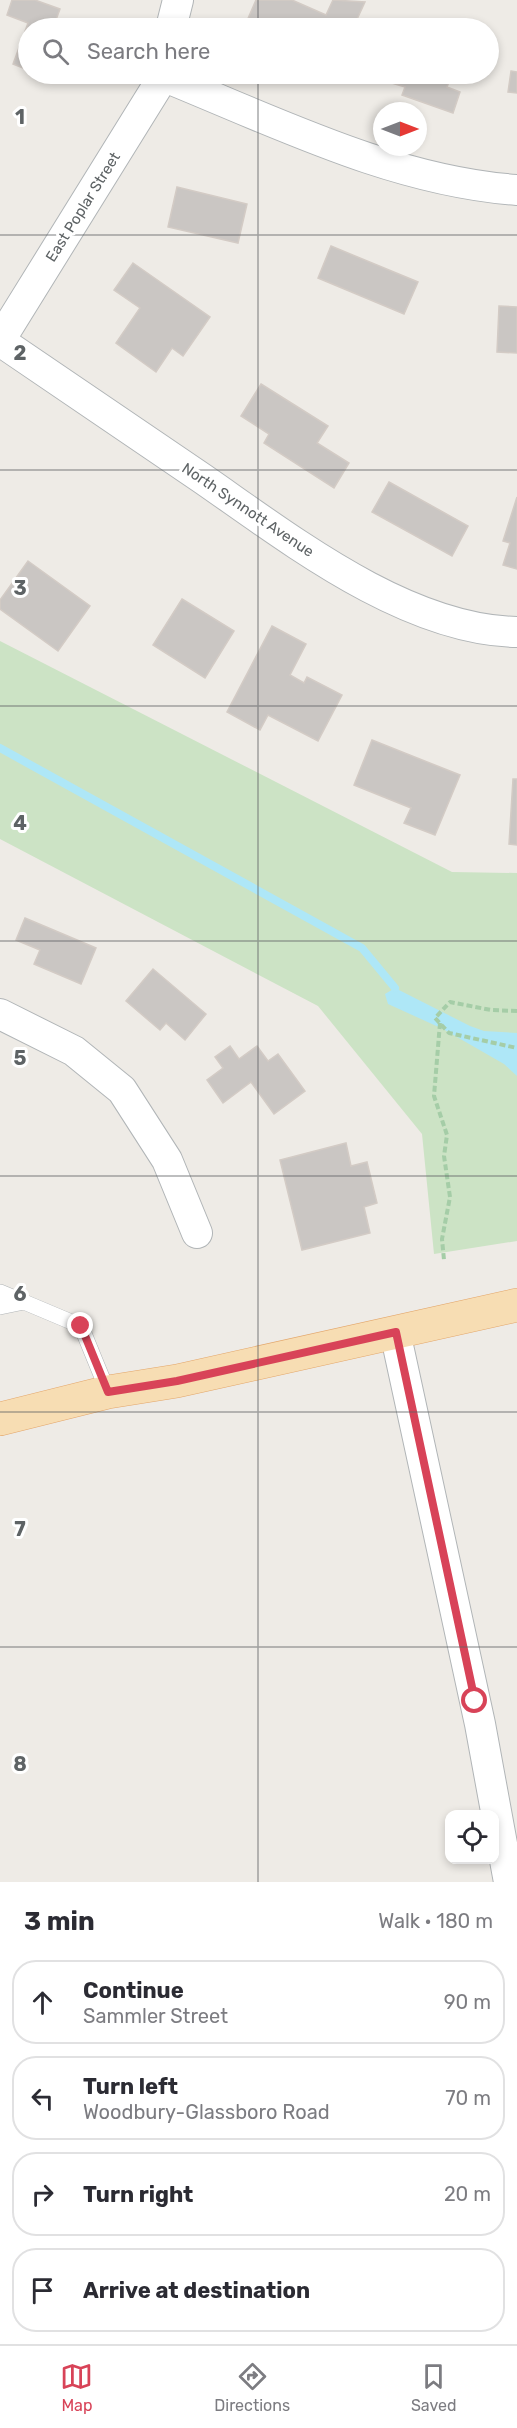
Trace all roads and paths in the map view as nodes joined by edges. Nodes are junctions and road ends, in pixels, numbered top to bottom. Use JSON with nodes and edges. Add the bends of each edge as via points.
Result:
{"nodes":[{"id":1,"x":178,"y":0,"type":"edge"},
{"id":2,"x":174,"y":18,"type":"edge"},
{"id":3,"x":159,"y":84,"type":"edge"},
{"id":4,"x":186,"y":84,"type":"edge"},
{"id":5,"x":517,"y":190,"type":"edge"},
{"id":6,"x":0,"y":340,"type":"edge"},
{"id":7,"x":517,"y":632,"type":"edge"},
{"id":8,"x":517,"y":1011,"type":"edge"},
{"id":9,"x":0,"y":1014,"type":"edge"},
{"id":10,"x":440,"y":1023,"type":"junction"},
{"id":11,"x":517,"y":1048,"type":"edge"},
{"id":12,"x":197,"y":1233,"type":"dead end"},
{"id":13,"x":444,"y":1260,"type":"dead end"},
{"id":14,"x":0,"y":1292,"type":"edge"},
{"id":15,"x":24,"y":1302,"type":"junction"},
{"id":16,"x":517,"y":1305,"type":"edge"},
{"id":17,"x":0,"y":1307,"type":"edge"},
{"id":18,"x":396,"y":1332,"type":"junction"},
{"id":19,"x":108,"y":1392,"type":"junction"},
{"id":20,"x":0,"y":1419,"type":"edge"},
{"id":21,"x":509,"y":1882,"type":"edge"}],
"edges":[{"from":1,"to":2,"type":"street"},
{"from":3,"to":6,"type":"street","name":"East Poplar Street"},
{"from":4,"to":5,"type":"street","via":[[313,137],[406,170],[488,188]]},
{"from":6,"to":7,"type":"street","name":"North Synnott Avenue","via":[[321,560],[419,611],[496,632]]},
{"from":8,"to":10,"type":"path","via":[[450,1002],[435,1018]]},
{"from":9,"to":12,"type":"street","via":[[74,1052],[122,1090],[167,1160]]},
{"from":10,"to":11,"type":"path","via":[[448,1033]]},
{"from":10,"to":13,"type":"path","via":[[434,1096],[447,1135],[444,1155],[450,1197],[442,1239]]},
{"from":14,"to":15,"type":"lane"},
{"from":15,"to":17,"type":"lane"},
{"from":15,"to":19,"type":"lane","via":[[81,1326]]},
{"from":16,"to":18,"type":"main road"},
{"from":18,"to":19,"type":"main road","via":[[177,1381]]},
{"from":18,"to":21,"type":"street","via":[[480,1724]]},
{"from":19,"to":20,"type":"main road"}]}
